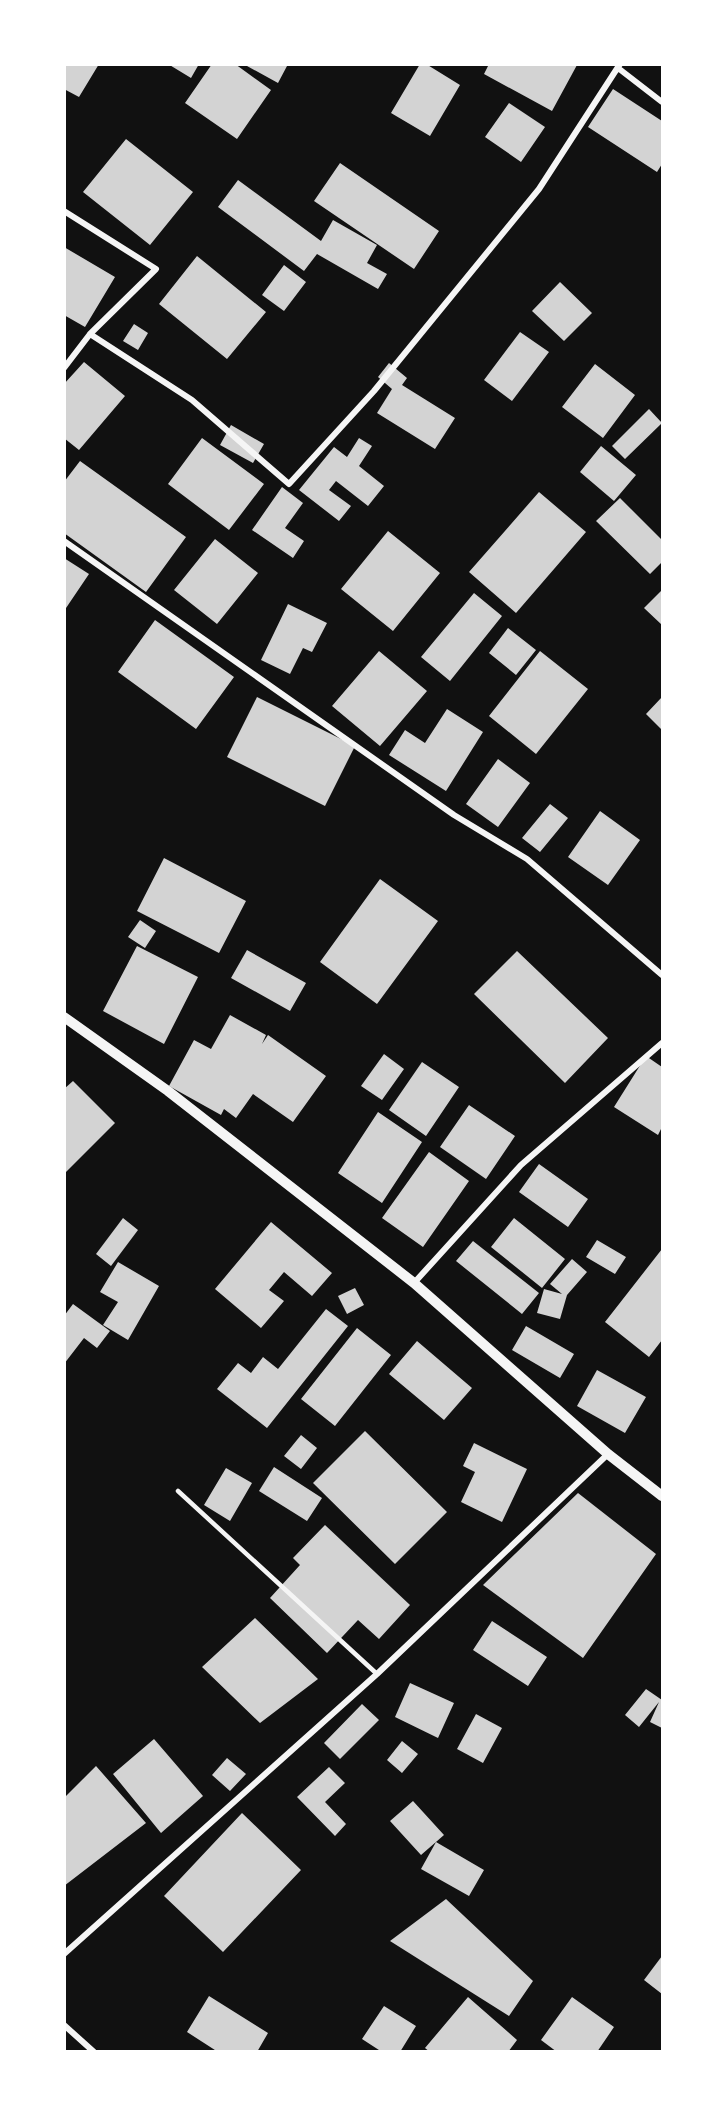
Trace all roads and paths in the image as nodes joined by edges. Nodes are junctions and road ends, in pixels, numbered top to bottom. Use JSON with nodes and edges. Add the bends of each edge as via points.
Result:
{"nodes":[{"id":1,"x":619,"y":66,"type":"edge"},
{"id":2,"x":663,"y":102,"type":"edge"},
{"id":3,"x":64,"y":210,"type":"edge"},
{"id":4,"x":90,"y":334,"type":"junction"},
{"id":5,"x":64,"y":368,"type":"edge"},
{"id":6,"x":64,"y":540,"type":"edge"},
{"id":7,"x":663,"y":975,"type":"edge"},
{"id":8,"x":64,"y":1017,"type":"edge"},
{"id":9,"x":663,"y":1043,"type":"edge"},
{"id":10,"x":414,"y":1283,"type":"junction"},
{"id":11,"x":608,"y":1455,"type":"junction"},
{"id":12,"x":178,"y":1491,"type":"dead end"},
{"id":13,"x":663,"y":1496,"type":"edge"},
{"id":14,"x":377,"y":1674,"type":"junction"},
{"id":15,"x":64,"y":1954,"type":"edge"},
{"id":16,"x":64,"y":2025,"type":"edge"},
{"id":17,"x":94,"y":2052,"type":"edge"}],
"edges":[{"from":1,"to":2,"type":"street"},
{"from":1,"to":4,"type":"street","via":[[539,189],[374,391],[289,484],[192,400]]},
{"from":3,"to":4,"type":"street","via":[[156,269]]},
{"from":4,"to":5,"type":"street"},
{"from":6,"to":7,"type":"street","via":[[454,815],[527,859]]},
{"from":8,"to":10,"type":"street","via":[[168,1091]]},
{"from":9,"to":10,"type":"street","via":[[521,1165]]},
{"from":10,"to":11,"type":"street"},
{"from":11,"to":13,"type":"street"},
{"from":11,"to":14,"type":"street"},
{"from":12,"to":14,"type":"lane"},
{"from":14,"to":15,"type":"street"},
{"from":16,"to":17,"type":"street"}]}
